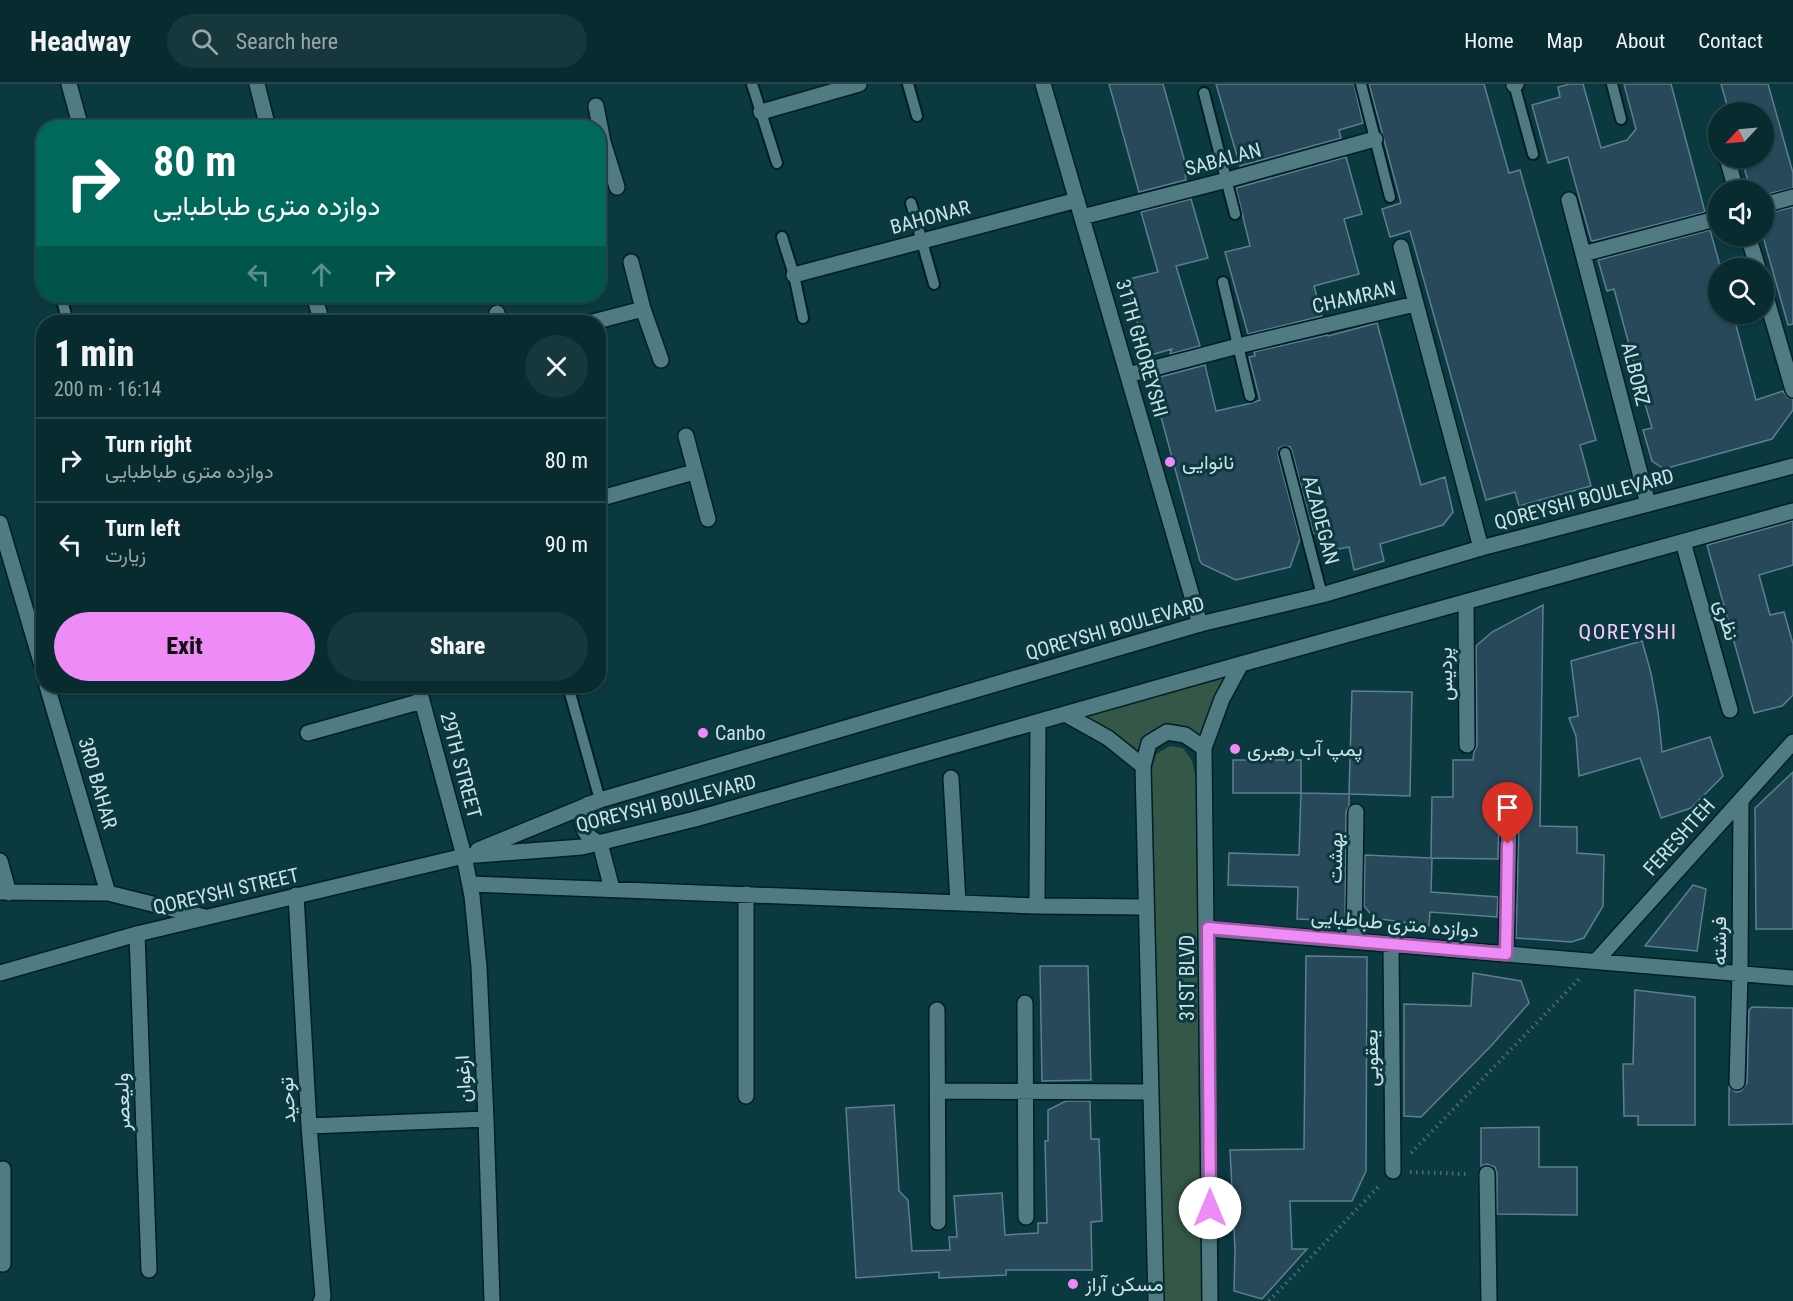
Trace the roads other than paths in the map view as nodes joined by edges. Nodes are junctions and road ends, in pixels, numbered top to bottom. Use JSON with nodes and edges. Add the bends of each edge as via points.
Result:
{"nodes":[{"id":1,"x":69,"y":84,"type":"edge"},
{"id":2,"x":256,"y":84,"type":"edge"},
{"id":3,"x":752,"y":84,"type":"edge"},
{"id":4,"x":859,"y":84,"type":"edge"},
{"id":5,"x":908,"y":84,"type":"edge"},
{"id":6,"x":1043,"y":84,"type":"edge"},
{"id":7,"x":1361,"y":84,"type":"edge"},
{"id":8,"x":1515,"y":84,"type":"edge"},
{"id":9,"x":1612,"y":84,"type":"edge"},
{"id":10,"x":1204,"y":93,"type":"dead end"},
{"id":11,"x":596,"y":106,"type":"dead end"},
{"id":12,"x":761,"y":112,"type":"junction"},
{"id":13,"x":917,"y":116,"type":"dead end"},
{"id":14,"x":1621,"y":119,"type":"dead end"},
{"id":15,"x":79,"y":120,"type":"edge"},
{"id":16,"x":266,"y":120,"type":"edge"},
{"id":17,"x":598,"y":120,"type":"edge"},
{"id":18,"x":1375,"y":139,"type":"junction"},
{"id":19,"x":1533,"y":153,"type":"dead end"},
{"id":20,"x":606,"y":156,"type":"edge"},
{"id":21,"x":777,"y":162,"type":"dead end"},
{"id":22,"x":1227,"y":180,"type":"junction"},
{"id":23,"x":617,"y":187,"type":"dead end"},
{"id":24,"x":1390,"y":197,"type":"dead end"},
{"id":25,"x":1793,"y":197,"type":"edge"},
{"id":26,"x":1077,"y":200,"type":"junction"},
{"id":27,"x":1569,"y":200,"type":"dead end"},
{"id":28,"x":911,"y":203,"type":"dead end"},
{"id":29,"x":1774,"y":203,"type":"edge"},
{"id":30,"x":1234,"y":214,"type":"dead end"},
{"id":31,"x":1082,"y":217,"type":"junction"},
{"id":32,"x":1708,"y":221,"type":"edge"},
{"id":33,"x":782,"y":237,"type":"dead end"},
{"id":34,"x":922,"y":241,"type":"junction"},
{"id":35,"x":1401,"y":247,"type":"dead end"},
{"id":36,"x":1583,"y":254,"type":"junction"},
{"id":37,"x":631,"y":262,"type":"dead end"},
{"id":38,"x":794,"y":275,"type":"junction"},
{"id":39,"x":1223,"y":282,"type":"dead end"},
{"id":40,"x":934,"y":284,"type":"dead end"},
{"id":41,"x":1415,"y":304,"type":"junction"},
{"id":42,"x":643,"y":309,"type":"junction"},
{"id":43,"x":803,"y":318,"type":"dead end"},
{"id":44,"x":606,"y":319,"type":"edge"},
{"id":45,"x":1774,"y":324,"type":"edge"},
{"id":46,"x":1238,"y":346,"type":"junction"},
{"id":47,"x":661,"y":360,"type":"dead end"},
{"id":48,"x":1128,"y":375,"type":"junction"},
{"id":49,"x":1793,"y":390,"type":"edge"},
{"id":50,"x":1250,"y":396,"type":"dead end"},
{"id":51,"x":686,"y":436,"type":"dead end"},
{"id":52,"x":1285,"y":453,"type":"dead end"},
{"id":53,"x":1793,"y":466,"type":"edge"},
{"id":54,"x":694,"y":472,"type":"junction"},
{"id":55,"x":606,"y":497,"type":"edge"},
{"id":56,"x":1648,"y":504,"type":"junction"},
{"id":57,"x":1793,"y":511,"type":"edge"},
{"id":58,"x":708,"y":519,"type":"dead end"},
{"id":59,"x":0,"y":524,"type":"edge"},
{"id":60,"x":1683,"y":542,"type":"junction"},
{"id":61,"x":1481,"y":548,"type":"junction"},
{"id":62,"x":1322,"y":595,"type":"junction"},
{"id":63,"x":1466,"y":602,"type":"junction"},
{"id":64,"x":1200,"y":624,"type":"junction"},
{"id":65,"x":36,"y":645,"type":"edge"},
{"id":66,"x":1241,"y":664,"type":"junction"},
{"id":67,"x":49,"y":693,"type":"edge"},
{"id":68,"x":420,"y":693,"type":"edge"},
{"id":69,"x":570,"y":693,"type":"edge"},
{"id":70,"x":1730,"y":710,"type":"dead end"},
{"id":71,"x":1065,"y":714,"type":"junction"},
{"id":72,"x":1038,"y":722,"type":"junction"},
{"id":73,"x":308,"y":733,"type":"dead end"},
{"id":74,"x":1793,"y":742,"type":"edge"},
{"id":75,"x":1467,"y":745,"type":"dead end"},
{"id":76,"x":1204,"y":748,"type":"junction"},
{"id":77,"x":1143,"y":766,"type":"junction"},
{"id":78,"x":951,"y":778,"type":"dead end"},
{"id":79,"x":1741,"y":800,"type":"junction"},
{"id":80,"x":594,"y":802,"type":"junction"},
{"id":81,"x":1356,"y":812,"type":"dead end"},
{"id":82,"x":1509,"y":823,"type":"dead end"},
{"id":83,"x":600,"y":843,"type":"junction"},
{"id":84,"x":464,"y":856,"type":"junction"},
{"id":85,"x":0,"y":861,"type":"edge"},
{"id":86,"x":470,"y":884,"type":"junction"},
{"id":87,"x":612,"y":889,"type":"junction"},
{"id":88,"x":4,"y":893,"type":"edge"},
{"id":89,"x":108,"y":893,"type":"junction"},
{"id":90,"x":746,"y":894,"type":"junction"},
{"id":91,"x":296,"y":896,"type":"junction"},
{"id":92,"x":958,"y":903,"type":"junction"},
{"id":93,"x":1037,"y":906,"type":"junction"},
{"id":94,"x":1146,"y":907,"type":"junction"},
{"id":95,"x":204,"y":917,"type":"junction"},
{"id":96,"x":1208,"y":928,"type":"junction"},
{"id":97,"x":137,"y":934,"type":"junction"},
{"id":98,"x":1354,"y":941,"type":"junction"},
{"id":99,"x":1391,"y":944,"type":"junction"},
{"id":100,"x":1506,"y":954,"type":"junction"},
{"id":101,"x":1596,"y":961,"type":"junction"},
{"id":102,"x":0,"y":973,"type":"edge"},
{"id":103,"x":1740,"y":973,"type":"junction"},
{"id":104,"x":1793,"y":978,"type":"edge"},
{"id":105,"x":1025,"y":1003,"type":"dead end"},
{"id":106,"x":937,"y":1010,"type":"dead end"},
{"id":107,"x":1737,"y":1082,"type":"dead end"},
{"id":108,"x":938,"y":1091,"type":"junction"},
{"id":109,"x":1026,"y":1091,"type":"junction"},
{"id":110,"x":1150,"y":1092,"type":"junction"},
{"id":111,"x":746,"y":1096,"type":"dead end"},
{"id":112,"x":486,"y":1119,"type":"junction"},
{"id":113,"x":309,"y":1126,"type":"junction"},
{"id":114,"x":3,"y":1169,"type":"dead end"},
{"id":115,"x":1393,"y":1171,"type":"road end"},
{"id":116,"x":1487,"y":1174,"type":"road end"},
{"id":117,"x":1,"y":1209,"type":"edge"},
{"id":118,"x":1026,"y":1217,"type":"dead end"},
{"id":119,"x":938,"y":1222,"type":"dead end"},
{"id":120,"x":3,"y":1264,"type":"dead end"},
{"id":121,"x":149,"y":1270,"type":"dead end"},
{"id":122,"x":321,"y":1301,"type":"edge"},
{"id":123,"x":492,"y":1301,"type":"edge"},
{"id":124,"x":1156,"y":1301,"type":"edge"},
{"id":125,"x":1210,"y":1301,"type":"edge"},
{"id":126,"x":1489,"y":1301,"type":"edge"}],
"edges":[{"from":1,"to":15,"type":"street"},
{"from":2,"to":16,"type":"street"},
{"from":3,"to":12,"type":"lane"},
{"from":4,"to":12,"type":"street"},
{"from":5,"to":13,"type":"lane"},
{"from":6,"to":26,"type":"street","name":"31TH GHOREYSHI"},
{"from":7,"to":18,"type":"lane"},
{"from":8,"to":19,"type":"lane"},
{"from":9,"to":14,"type":"lane"},
{"from":10,"to":22,"type":"lane"},
{"from":11,"to":17,"type":"street"},
{"from":12,"to":21,"type":"lane"},
{"from":18,"to":22,"type":"street","name":"SABALAN"},
{"from":18,"to":24,"type":"lane"},
{"from":20,"to":23,"type":"street"},
{"from":22,"to":30,"type":"lane"},
{"from":22,"to":31,"type":"street","name":"SABALAN"},
{"from":25,"to":29,"type":"street"},
{"from":26,"to":31,"type":"street","name":"31TH GHOREYSHI"},
{"from":26,"to":34,"type":"street","name":"BAHONAR"},
{"from":27,"to":36,"type":"street","name":"ALBORZ"},
{"from":28,"to":34,"type":"lane"},
{"from":31,"to":48,"type":"street","name":"31TH GHOREYSHI"},
{"from":32,"to":36,"type":"street"},
{"from":33,"to":38,"type":"lane"},
{"from":34,"to":38,"type":"street","name":"BAHONAR"},
{"from":34,"to":40,"type":"lane"},
{"from":35,"to":41,"type":"street"},
{"from":36,"to":56,"type":"street","name":"ALBORZ"},
{"from":37,"to":42,"type":"street"},
{"from":38,"to":43,"type":"lane"},
{"from":39,"to":46,"type":"lane"},
{"from":41,"to":46,"type":"street","name":"CHAMRAN"},
{"from":41,"to":61,"type":"street","name":"CHAMRAN"},
{"from":42,"to":44,"type":"street"},
{"from":42,"to":47,"type":"street"},
{"from":45,"to":49,"type":"street"},
{"from":46,"to":48,"type":"street","name":"CHAMRAN"},
{"from":46,"to":50,"type":"lane"},
{"from":48,"to":64,"type":"street","name":"31TH GHOREYSHI"},
{"from":51,"to":54,"type":"street"},
{"from":52,"to":62,"type":"lane","name":"AZADEGAN"},
{"from":53,"to":56,"type":"street","name":"QOREYSHI BOULEVARD"},
{"from":54,"to":55,"type":"street"},
{"from":54,"to":58,"type":"street"},
{"from":56,"to":61,"type":"street","name":"QOREYSHI BOULEVARD"},
{"from":57,"to":60,"type":"street","name":"QOREYSHI BOULEVARD"},
{"from":59,"to":65,"type":"street"},
{"from":60,"to":63,"type":"street","name":"QOREYSHI BOULEVARD"},
{"from":60,"to":70,"type":"street","name":"نظری"},
{"from":61,"to":62,"type":"street","name":"QOREYSHI BOULEVARD"},
{"from":62,"to":64,"type":"street","name":"QOREYSHI BOULEVARD"},
{"from":63,"to":66,"type":"street","name":"QOREYSHI BOULEVARD"},
{"from":63,"to":75,"type":"street","name":"پردیس"},
{"from":64,"to":80,"type":"street","name":"QOREYSHI BOULEVARD"},
{"from":66,"to":71,"type":"street","name":"QOREYSHI BOULEVARD"},
{"from":66,"to":76,"type":"street","name":"31ST BLVD","via":[[1222,699]]},
{"from":67,"to":89,"type":"street","name":"3RD BAHAR"},
{"from":68,"to":73,"type":"street"},
{"from":68,"to":84,"type":"street","name":"29TH STREET"},
{"from":69,"to":80,"type":"lane"},
{"from":71,"to":72,"type":"street","name":"QOREYSHI BOULEVARD"},
{"from":71,"to":77,"type":"street","via":[[1108,738]]},
{"from":72,"to":83,"type":"street","name":"QOREYSHI BOULEVARD"},
{"from":72,"to":93,"type":"street"},
{"from":74,"to":79,"type":"street","name":"FERESHTEH"},
{"from":76,"to":77,"type":"street","via":[[1185,735],[1167,732],[1149,743]]},
{"from":76,"to":96,"type":"street","name":"31ST BLVD"},
{"from":77,"to":94,"type":"street","name":"31ST BLVD"},
{"from":78,"to":92,"type":"street"},
{"from":79,"to":101,"type":"street","name":"FERESHTEH"},
{"from":79,"to":103,"type":"street","name":"فرشته"},
{"from":80,"to":83,"type":"street","via":[[582,815],[583,827]]},
{"from":80,"to":84,"type":"street","name":"QOREYSHI BOULEVARD"},
{"from":81,"to":98,"type":"street","name":"بهشت"},
{"from":82,"to":100,"type":"street"},
{"from":83,"to":84,"type":"street","name":"QOREYSHI BOULEVARD"},
{"from":83,"to":87,"type":"street"},
{"from":84,"to":86,"type":"street","name":"ارغوان"},
{"from":84,"to":91,"type":"street","name":"QOREYSHI STREET"},
{"from":85,"to":88,"type":"street"},
{"from":86,"to":87,"type":"street"},
{"from":86,"to":112,"type":"street","name":"ارغوان"},
{"from":87,"to":90,"type":"street"},
{"from":88,"to":89,"type":"street"},
{"from":89,"to":95,"type":"street"},
{"from":90,"to":92,"type":"street"},
{"from":90,"to":111,"type":"street"},
{"from":91,"to":95,"type":"street","name":"QOREYSHI STREET"},
{"from":91,"to":113,"type":"street","name":"توحید"},
{"from":92,"to":93,"type":"street"},
{"from":93,"to":94,"type":"street"},
{"from":94,"to":110,"type":"street","name":"31ST BLVD"},
{"from":95,"to":97,"type":"street","name":"QOREYSHI STREET"},
{"from":96,"to":98,"type":"street","name":"دوازده متری طباطبایی"},
{"from":96,"to":125,"type":"street","name":"31ST BLVD"},
{"from":97,"to":102,"type":"street","name":"QOREYSHI STREET"},
{"from":97,"to":121,"type":"street","name":"ولیعصر"},
{"from":98,"to":99,"type":"street","name":"دوازده متری طباطبایی"},
{"from":99,"to":100,"type":"street","name":"دوازده متری طباطبایی"},
{"from":99,"to":115,"type":"street","name":"یعقوبی"},
{"from":100,"to":101,"type":"street","name":"دوازده متری طباطبایی"},
{"from":101,"to":103,"type":"street","name":"دوازده متری طباطبایی"},
{"from":103,"to":104,"type":"street","name":"دوازده متری طباطبایی"},
{"from":103,"to":107,"type":"street","name":"فرشته"},
{"from":105,"to":109,"type":"street"},
{"from":106,"to":108,"type":"street"},
{"from":108,"to":109,"type":"street"},
{"from":108,"to":119,"type":"street"},
{"from":109,"to":110,"type":"street"},
{"from":109,"to":118,"type":"street"},
{"from":110,"to":124,"type":"street","name":"31ST BLVD"},
{"from":112,"to":113,"type":"street"},
{"from":112,"to":123,"type":"street","name":"ارغوان"},
{"from":113,"to":122,"type":"street","name":"توحید"},
{"from":114,"to":117,"type":"street"},
{"from":116,"to":126,"type":"street"},
{"from":117,"to":120,"type":"street"}]}
